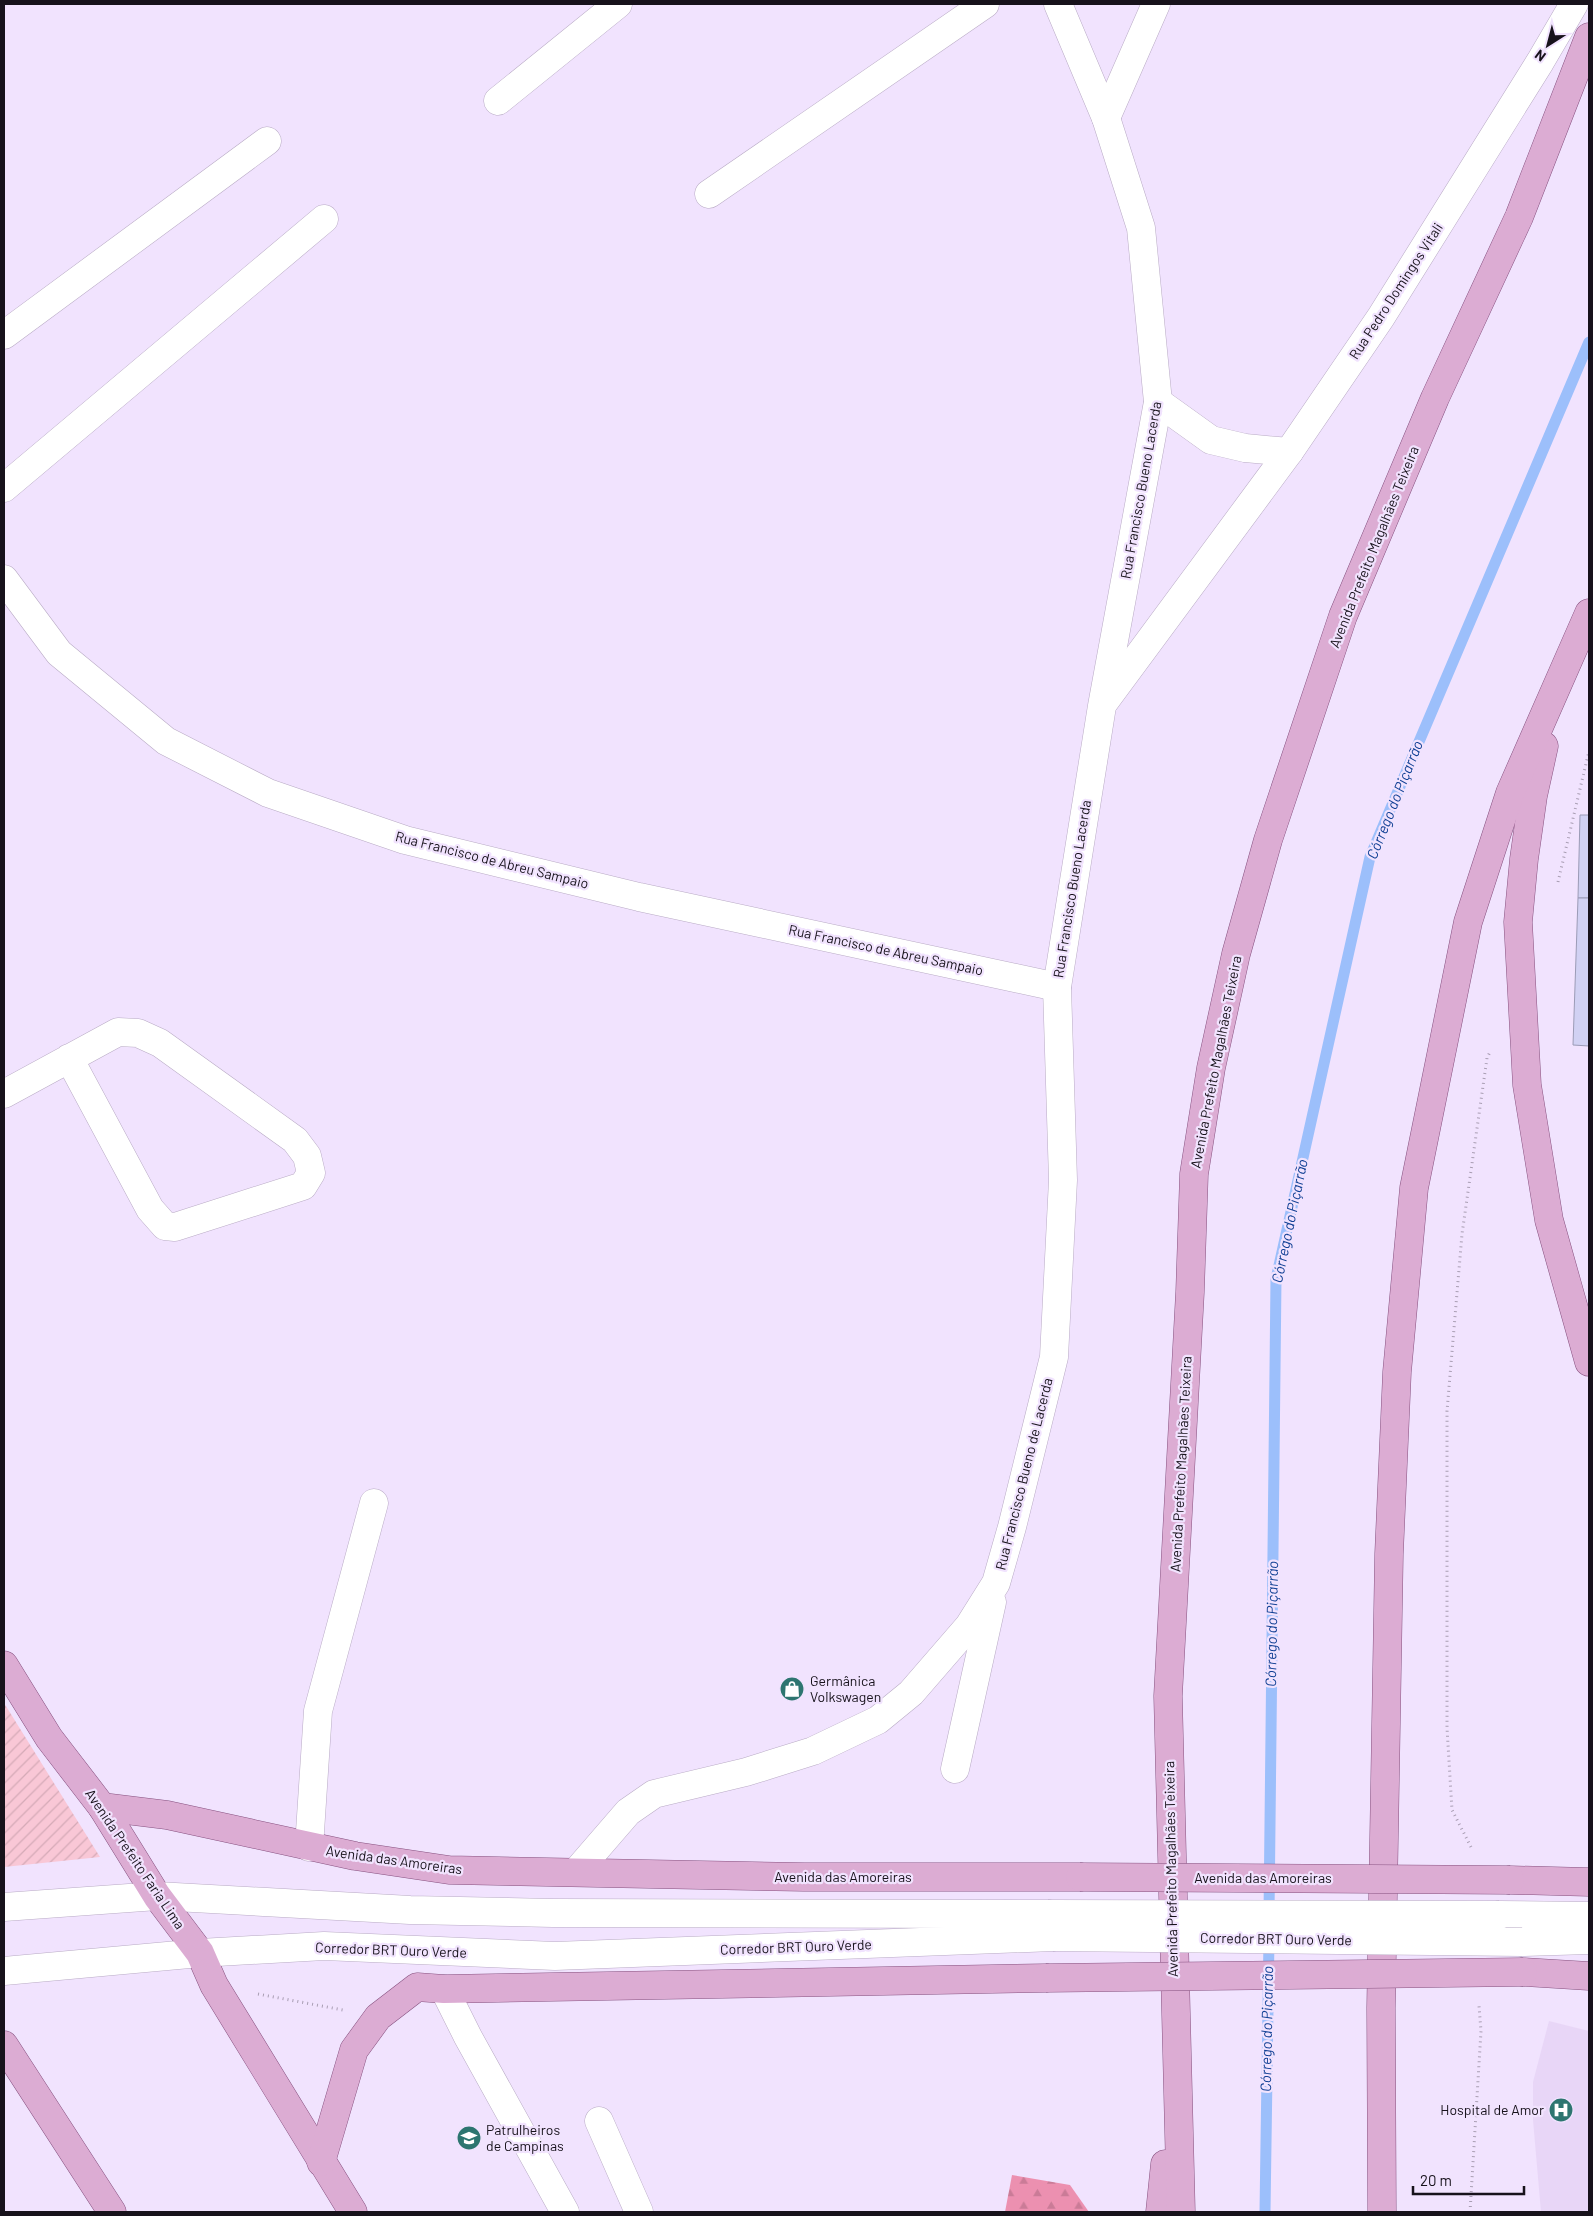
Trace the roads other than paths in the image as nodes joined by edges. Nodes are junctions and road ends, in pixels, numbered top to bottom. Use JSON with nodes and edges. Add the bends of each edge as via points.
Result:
{"nodes":[{"id":1,"x":618,"y":4,"type":"edge"},
{"id":2,"x":985,"y":4,"type":"edge"},
{"id":3,"x":1058,"y":4,"type":"edge"},
{"id":4,"x":1156,"y":4,"type":"edge"},
{"id":5,"x":1574,"y":4,"type":"edge"},
{"id":6,"x":1589,"y":37,"type":"edge"},
{"id":7,"x":498,"y":101,"type":"dead end"},
{"id":8,"x":1106,"y":118,"type":"junction"},
{"id":9,"x":268,"y":141,"type":"dead end"},
{"id":10,"x":709,"y":194,"type":"dead end"},
{"id":11,"x":324,"y":219,"type":"dead end"},
{"id":12,"x":4,"y":335,"type":"edge"},
{"id":13,"x":1158,"y":402,"type":"junction"},
{"id":14,"x":1290,"y":452,"type":"junction"},
{"id":15,"x":4,"y":488,"type":"edge"},
{"id":16,"x":4,"y":579,"type":"edge"},
{"id":17,"x":1589,"y":613,"type":"edge"},
{"id":18,"x":1558,"y":682,"type":"junction"},
{"id":19,"x":1102,"y":706,"type":"junction"},
{"id":20,"x":1057,"y":987,"type":"junction"},
{"id":21,"x":69,"y":1058,"type":"junction"},
{"id":22,"x":4,"y":1094,"type":"edge"},
{"id":23,"x":1589,"y":1362,"type":"edge"},
{"id":24,"x":374,"y":1503,"type":"dead end"},
{"id":25,"x":996,"y":1583,"type":"junction"},
{"id":26,"x":4,"y":1665,"type":"edge"},
{"id":27,"x":954,"y":1769,"type":"dead end"},
{"id":28,"x":102,"y":1807,"type":"junction"},
{"id":29,"x":309,"y":1847,"type":"junction"},
{"id":30,"x":577,"y":1871,"type":"junction"},
{"id":31,"x":1589,"y":1882,"type":"edge"},
{"id":32,"x":157,"y":1896,"type":"junction"},
{"id":33,"x":4,"y":1907,"type":"edge"},
{"id":34,"x":1589,"y":1916,"type":"edge"},
{"id":35,"x":1051,"y":1926,"type":"junction"},
{"id":36,"x":1589,"y":1940,"type":"edge"},
{"id":37,"x":200,"y":1953,"type":"junction"},
{"id":38,"x":4,"y":1971,"type":"edge"},
{"id":39,"x":1589,"y":1976,"type":"edge"},
{"id":40,"x":444,"y":1989,"type":"junction"},
{"id":41,"x":1175,"y":2040,"type":"junction"},
{"id":42,"x":4,"y":2045,"type":"edge"},
{"id":43,"x":599,"y":2121,"type":"dead end"},
{"id":44,"x":321,"y":2162,"type":"junction"},
{"id":45,"x":112,"y":2212,"type":"edge"},
{"id":46,"x":353,"y":2212,"type":"edge"},
{"id":47,"x":565,"y":2212,"type":"edge"},
{"id":48,"x":639,"y":2212,"type":"edge"},
{"id":49,"x":1160,"y":2212,"type":"edge"},
{"id":50,"x":1181,"y":2212,"type":"edge"},
{"id":51,"x":1382,"y":2212,"type":"edge"}],
"edges":[{"from":1,"to":7,"type":"street"},
{"from":2,"to":10,"type":"street"},
{"from":3,"to":8,"type":"street","name":"Rua Francisco Bueno Lacerda"},
{"from":4,"to":8,"type":"street"},
{"from":5,"to":14,"type":"street","name":"Rua Pedro Domingos Vitali","via":[[1381,317]]},
{"from":6,"to":41,"type":"main road","name":"Avenida Prefeito Magalhães Teixeira","via":[[1519,217],[1435,398],[1343,616],[1268,840],[1236,954],[1211,1068],[1194,1174],[1168,1696]]},
{"from":8,"to":13,"type":"street","name":"Rua Francisco Bueno Lacerda","via":[[1141,228]]},
{"from":9,"to":12,"type":"street"},
{"from":11,"to":15,"type":"street"},
{"from":13,"to":14,"type":"street","via":[[1211,440],[1245,448]]},
{"from":13,"to":19,"type":"street","name":"Rua Francisco Bueno Lacerda"},
{"from":14,"to":19,"type":"street","name":"Rua Pedro Domingos Vitali"},
{"from":16,"to":20,"type":"street","name":"Rua Francisco de Abreu Sampaio","via":[[59,653],[166,741],[268,793],[405,840],[639,896]]},
{"from":17,"to":18,"type":"main road"},
{"from":18,"to":23,"type":"main road","via":[[1533,796],[1524,859],[1518,922],[1521,998],[1527,1085],[1549,1220]]},
{"from":18,"to":51,"type":"main road","via":[[1510,793],[1468,922],[1414,1188],[1397,1372],[1389,1554],[1381,2008]]},
{"from":19,"to":20,"type":"street","name":"Rua Francisco Bueno Lacerda"},
{"from":20,"to":25,"type":"street","name":"Rua Francisco Bueno de Lacerda","via":[[1063,1180],[1054,1357]]},
{"from":21,"to":21,"type":"street","via":[[118,1032],[138,1033],[160,1042],[295,1140],[307,1156],[311,1173],[303,1186],[175,1227],[165,1226],[150,1208]]},
{"from":21,"to":22,"type":"street"},
{"from":24,"to":29,"type":"street","via":[[318,1711]]},
{"from":25,"to":27,"type":"street"},
{"from":25,"to":30,"type":"street","name":"Rua Francisco Bueno de Lacerda","via":[[969,1626],[938,1664],[911,1693],[878,1720],[813,1751],[746,1772],[654,1794],[628,1812]]},
{"from":26,"to":28,"type":"main road","name":"Avenida Prefeito Faria Lima","via":[[49,1738]]},
{"from":28,"to":29,"type":"main road","name":"Avenida das Amoreiras","via":[[167,1815]]},
{"from":28,"to":32,"type":"main road","name":"Avenida Prefeito Faria Lima"},
{"from":29,"to":30,"type":"main road","name":"Avenida das Amoreiras","via":[[449,1870]]},
{"from":30,"to":31,"type":"main road","name":"Avenida das Amoreiras","bridge":true,"via":[[804,1877]]},
{"from":32,"to":33,"type":"street","name":"Corredor BRT Ouro Verde"},
{"from":32,"to":35,"type":"street","name":"Corredor BRT Ouro Verde","via":[[410,1910]]},
{"from":32,"to":37,"type":"main road","name":"Avenida Prefeito Faria Lima"},
{"from":34,"to":35,"type":"street","name":"Corredor BRT Ouro Verde","bridge":true,"via":[[1499,1915]]},
{"from":35,"to":36,"type":"street","name":"Corredor BRT Ouro Verde","bridge":true,"via":[[1522,1942]]},
{"from":35,"to":37,"type":"street","name":"Corredor BRT Ouro Verde","via":[[555,1956],[324,1946]]},
{"from":37,"to":38,"type":"street","name":"Corredor BRT Ouro Verde"},
{"from":37,"to":44,"type":"main road","name":"Avenida Prefeito Faria Lima","via":[[214,1985]]},
{"from":39,"to":40,"type":"main road","bridge":true,"via":[[1523,1972]]},
{"from":40,"to":44,"type":"main road","via":[[417,1987],[378,2017],[354,2050]]},
{"from":40,"to":47,"type":"street"},
{"from":41,"to":49,"type":"main road"},
{"from":41,"to":50,"type":"main road","name":"Avenida Prefeito Magalhães Teixeira"},
{"from":42,"to":45,"type":"main road"},
{"from":43,"to":48,"type":"street"},
{"from":44,"to":46,"type":"main road","name":"Avenida Prefeito Faria Lima"}]}
